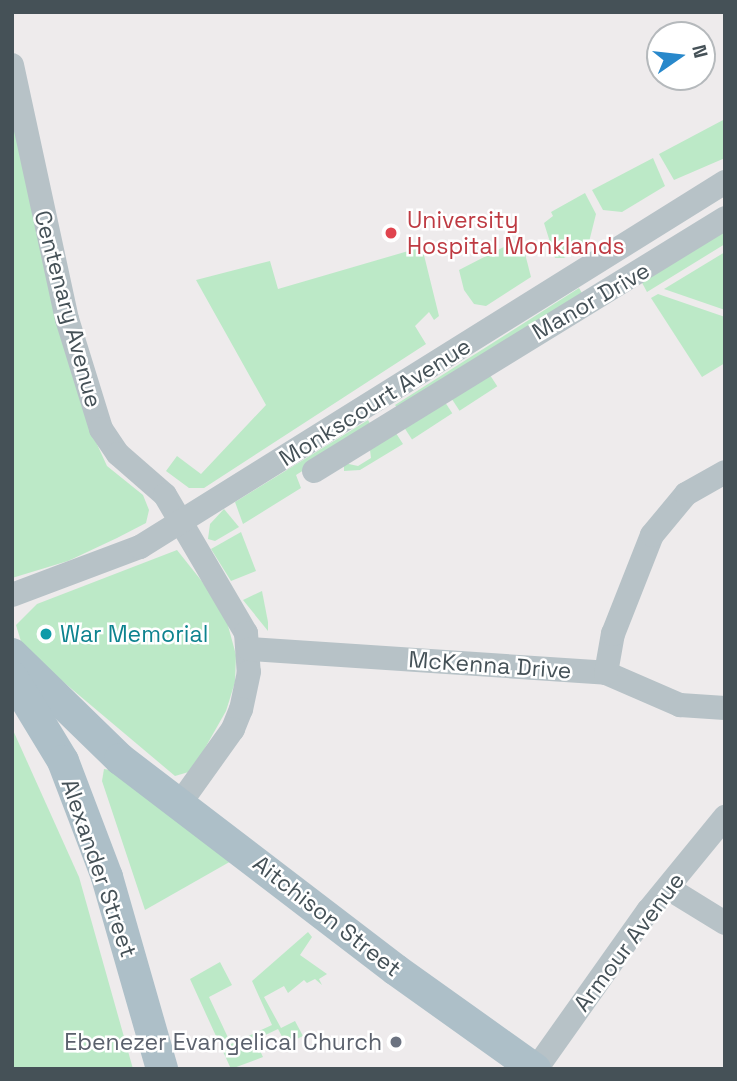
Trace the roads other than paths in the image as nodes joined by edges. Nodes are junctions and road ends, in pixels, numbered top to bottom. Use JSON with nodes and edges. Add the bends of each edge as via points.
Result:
{"nodes":[{"id":1,"x":12,"y":65,"type":"edge"},
{"id":2,"x":725,"y":183,"type":"edge"},
{"id":3,"x":725,"y":218,"type":"edge"},
{"id":4,"x":373,"y":405,"type":"junction"},
{"id":5,"x":386,"y":428,"type":"junction"},
{"id":6,"x":314,"y":471,"type":"dead end"},
{"id":7,"x":725,"y":472,"type":"edge"},
{"id":8,"x":183,"y":522,"type":"junction"},
{"id":9,"x":12,"y":595,"type":"edge"},
{"id":10,"x":249,"y":649,"type":"junction"},
{"id":11,"x":12,"y":654,"type":"edge"},
{"id":12,"x":606,"y":673,"type":"junction"},
{"id":13,"x":12,"y":677,"type":"edge"},
{"id":14,"x":725,"y":708,"type":"edge"},
{"id":15,"x":120,"y":759,"type":"junction"},
{"id":16,"x":62,"y":761,"type":"junction"},
{"id":17,"x":181,"y":802,"type":"junction"},
{"id":18,"x":725,"y":817,"type":"edge"},
{"id":19,"x":668,"y":888,"type":"junction"},
{"id":20,"x":725,"y":923,"type":"edge"},
{"id":21,"x":528,"y":1067,"type":"edge"},
{"id":22,"x":162,"y":1069,"type":"edge"}],
"edges":[{"from":1,"to":8,"type":"street","name":"Centenary Avenue","via":[[68,321],[101,429],[118,454],[165,495]]},
{"from":2,"to":4,"type":"street","name":"Monkscourt Avenue"},
{"from":3,"to":5,"type":"street","name":"Manor Drive"},
{"from":4,"to":5,"type":"street"},
{"from":4,"to":8,"type":"street","name":"Monkscourt Avenue"},
{"from":5,"to":6,"type":"street","name":"Manor Drive"},
{"from":7,"to":12,"type":"street","via":[[686,494],[652,535],[613,634]]},
{"from":8,"to":9,"type":"street","name":"Monkscourt Avenue","via":[[114,560]]},
{"from":8,"to":10,"type":"street","name":"Centenary Avenue","via":[[238,613]]},
{"from":10,"to":12,"type":"street","name":"McKenna Drive"},
{"from":10,"to":17,"type":"street","name":"Centenary Avenue","via":[[248,691],[233,729]]},
{"from":11,"to":15,"type":"main road","name":"Aitchison Street"},
{"from":12,"to":14,"type":"street","name":"McKenna Drive","via":[[680,705]]},
{"from":13,"to":16,"type":"main road","name":"Alexander Street"},
{"from":15,"to":16,"type":"main road","name":"Aitchison Street","via":[[93,751]]},
{"from":15,"to":17,"type":"main road","name":"Aitchison Street"},
{"from":16,"to":22,"type":"main road","name":"Alexander Street","via":[[107,877]]},
{"from":17,"to":21,"type":"main road","name":"Aitchison Street"},
{"from":18,"to":19,"type":"street","name":"Armour Avenue"},
{"from":19,"to":20,"type":"street"},
{"from":19,"to":21,"type":"street","name":"Armour Avenue"}]}
